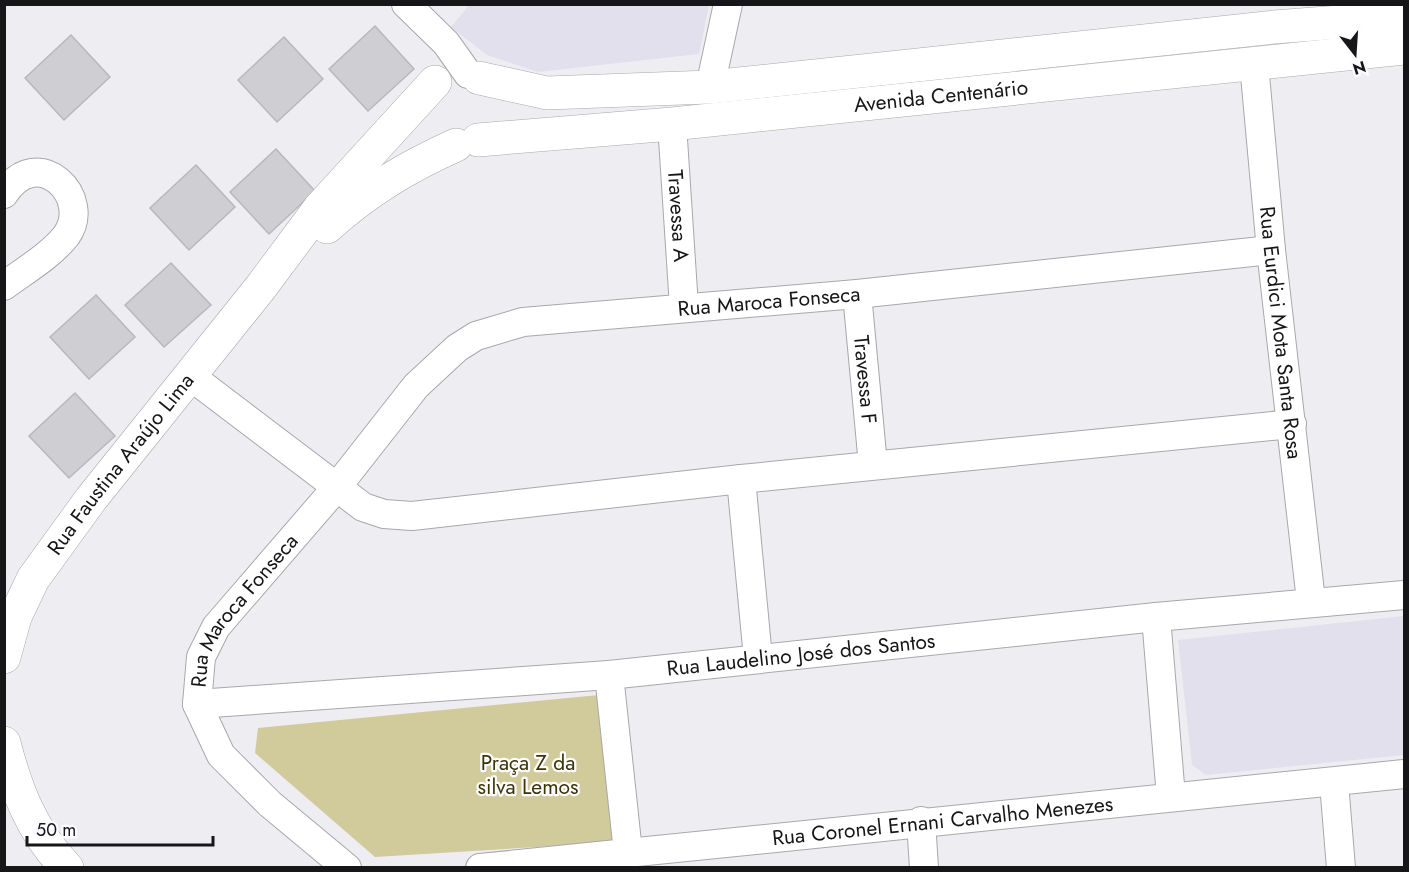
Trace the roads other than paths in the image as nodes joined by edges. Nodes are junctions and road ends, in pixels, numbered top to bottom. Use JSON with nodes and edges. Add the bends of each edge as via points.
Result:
{"nodes":[{"id":1,"x":406,"y":4,"type":"edge"},
{"id":2,"x":728,"y":4,"type":"edge"},
{"id":3,"x":1278,"y":16,"type":"edge"},
{"id":4,"x":1404,"y":17,"type":"edge"},
{"id":5,"x":1404,"y":48,"type":"edge"},
{"id":6,"x":1254,"y":64,"type":"junction"},
{"id":7,"x":473,"y":76,"type":"junction"},
{"id":8,"x":435,"y":82,"type":"junction"},
{"id":9,"x":710,"y":87,"type":"junction"},
{"id":10,"x":672,"y":123,"type":"junction"},
{"id":11,"x":467,"y":143,"type":"junction"},
{"id":12,"x":4,"y":194,"type":"edge"},
{"id":13,"x":1271,"y":250,"type":"junction"},
{"id":14,"x":4,"y":286,"type":"edge"},
{"id":15,"x":261,"y":287,"type":"junction"},
{"id":16,"x":857,"y":294,"type":"junction"},
{"id":17,"x":684,"y":307,"type":"junction"},
{"id":18,"x":189,"y":375,"type":"junction"},
{"id":19,"x":1293,"y":424,"type":"junction"},
{"id":20,"x":873,"y":465,"type":"junction"},
{"id":21,"x":741,"y":479,"type":"junction"},
{"id":22,"x":336,"y":488,"type":"junction"},
{"id":23,"x":1404,"y":595,"type":"edge"},
{"id":24,"x":1311,"y":601,"type":"junction"},
{"id":25,"x":10,"y":616,"type":"edge"},
{"id":26,"x":1156,"y":617,"type":"junction"},
{"id":27,"x":4,"y":657,"type":"edge"},
{"id":28,"x":758,"y":658,"type":"junction"},
{"id":29,"x":609,"y":675,"type":"junction"},
{"id":30,"x":197,"y":704,"type":"junction"},
{"id":31,"x":4,"y":743,"type":"edge"},
{"id":32,"x":1404,"y":774,"type":"edge"},
{"id":33,"x":1334,"y":783,"type":"junction"},
{"id":34,"x":1171,"y":797,"type":"junction"},
{"id":35,"x":921,"y":821,"type":"junction"},
{"id":36,"x":628,"y":852,"type":"junction"},
{"id":37,"x":67,"y":867,"type":"edge"},
{"id":38,"x":347,"y":867,"type":"edge"},
{"id":39,"x":480,"y":867,"type":"edge"},
{"id":40,"x":924,"y":867,"type":"edge"},
{"id":41,"x":1341,"y":867,"type":"edge"}],
"edges":[{"from":1,"to":7,"type":"street","via":[[447,43]]},
{"from":2,"to":9,"type":"street"},
{"from":3,"to":4,"type":"street","name":"Avenida Centenário"},
{"from":3,"to":9,"type":"street","name":"Avenida Centenário"},
{"from":5,"to":6,"type":"street","name":"Avenida Centenário"},
{"from":6,"to":10,"type":"street","name":"Avenida Centenário"},
{"from":6,"to":13,"type":"street","name":"Rua Eurdici Mota Santa Rosa"},
{"from":7,"to":8,"type":"street","name":"Avenida Centenário","via":[[456,72]]},
{"from":7,"to":9,"type":"street","name":"Avenida Centenário","via":[[547,93]]},
{"from":7,"to":11,"type":"street","via":[[491,92],[496,109],[494,122]]},
{"from":8,"to":11,"type":"street","via":[[423,103],[427,126],[444,142]]},
{"from":8,"to":15,"type":"street","name":"Rua Faustina Araújo Lima","via":[[319,209]]},
{"from":10,"to":11,"type":"street","name":"Avenida Centenário"},
{"from":10,"to":17,"type":"street","name":"Travessa A"},
{"from":11,"to":15,"type":"street","name":"Rua Faustina Araújo Lima","via":[[411,165],[367,193]]},
{"from":12,"to":14,"type":"street","via":[[17,179],[42,172],[59,181],[71,200],[72,211],[67,235]]},
{"from":13,"to":16,"type":"street","name":"Rua Maroca Fonseca"},
{"from":13,"to":19,"type":"street","name":"Rua Eurdici Mota Santa Rosa"},
{"from":15,"to":18,"type":"street","name":"Rua Faustina Araújo Lima"},
{"from":16,"to":17,"type":"street","name":"Rua Maroca Fonseca"},
{"from":16,"to":20,"type":"street","name":"Travessa F"},
{"from":17,"to":22,"type":"street","name":"Rua Maroca Fonseca","via":[[523,322],[476,336],[416,386]]},
{"from":18,"to":22,"type":"street"},
{"from":18,"to":25,"type":"street","name":"Rua Faustina Araújo Lima","via":[[56,546]]},
{"from":19,"to":20,"type":"street"},
{"from":19,"to":24,"type":"street","name":"Rua Eurdici Mota Santa Rosa"},
{"from":20,"to":21,"type":"street"},
{"from":21,"to":22,"type":"street","via":[[412,516],[384,514],[363,507]]},
{"from":21,"to":28,"type":"street"},
{"from":22,"to":30,"type":"street","name":"Rua Maroca Fonseca","via":[[216,627],[201,657]]},
{"from":23,"to":24,"type":"street","name":"Rua Laudelino José dos Santos"},
{"from":24,"to":26,"type":"street","name":"Rua Laudelino José dos Santos"},
{"from":25,"to":27,"type":"street","name":"Rua Faustina Araújo Lima"},
{"from":26,"to":28,"type":"street","name":"Rua Laudelino José dos Santos"},
{"from":26,"to":34,"type":"street"},
{"from":28,"to":29,"type":"street","name":"Rua Laudelino José dos Santos"},
{"from":29,"to":30,"type":"street","name":"Rua Laudelino José dos Santos"},
{"from":29,"to":36,"type":"street"},
{"from":30,"to":38,"type":"street","name":"Rua Maroca Fonseca","via":[[221,755],[241,777]]},
{"from":31,"to":37,"type":"street","via":[[13,778],[31,819],[47,846]]},
{"from":32,"to":33,"type":"street","name":"Rua Coronel Ernani Carvalho Menezes"},
{"from":33,"to":34,"type":"street","name":"Rua Coronel Ernani Carvalho Menezes"},
{"from":33,"to":41,"type":"street"},
{"from":34,"to":35,"type":"street","name":"Rua Coronel Ernani Carvalho Menezes"},
{"from":35,"to":36,"type":"street","name":"Rua Coronel Ernani Carvalho Menezes"},
{"from":35,"to":40,"type":"street"},
{"from":36,"to":39,"type":"street","name":"Rua Coronel Ernani Carvalho Menezes"}]}
